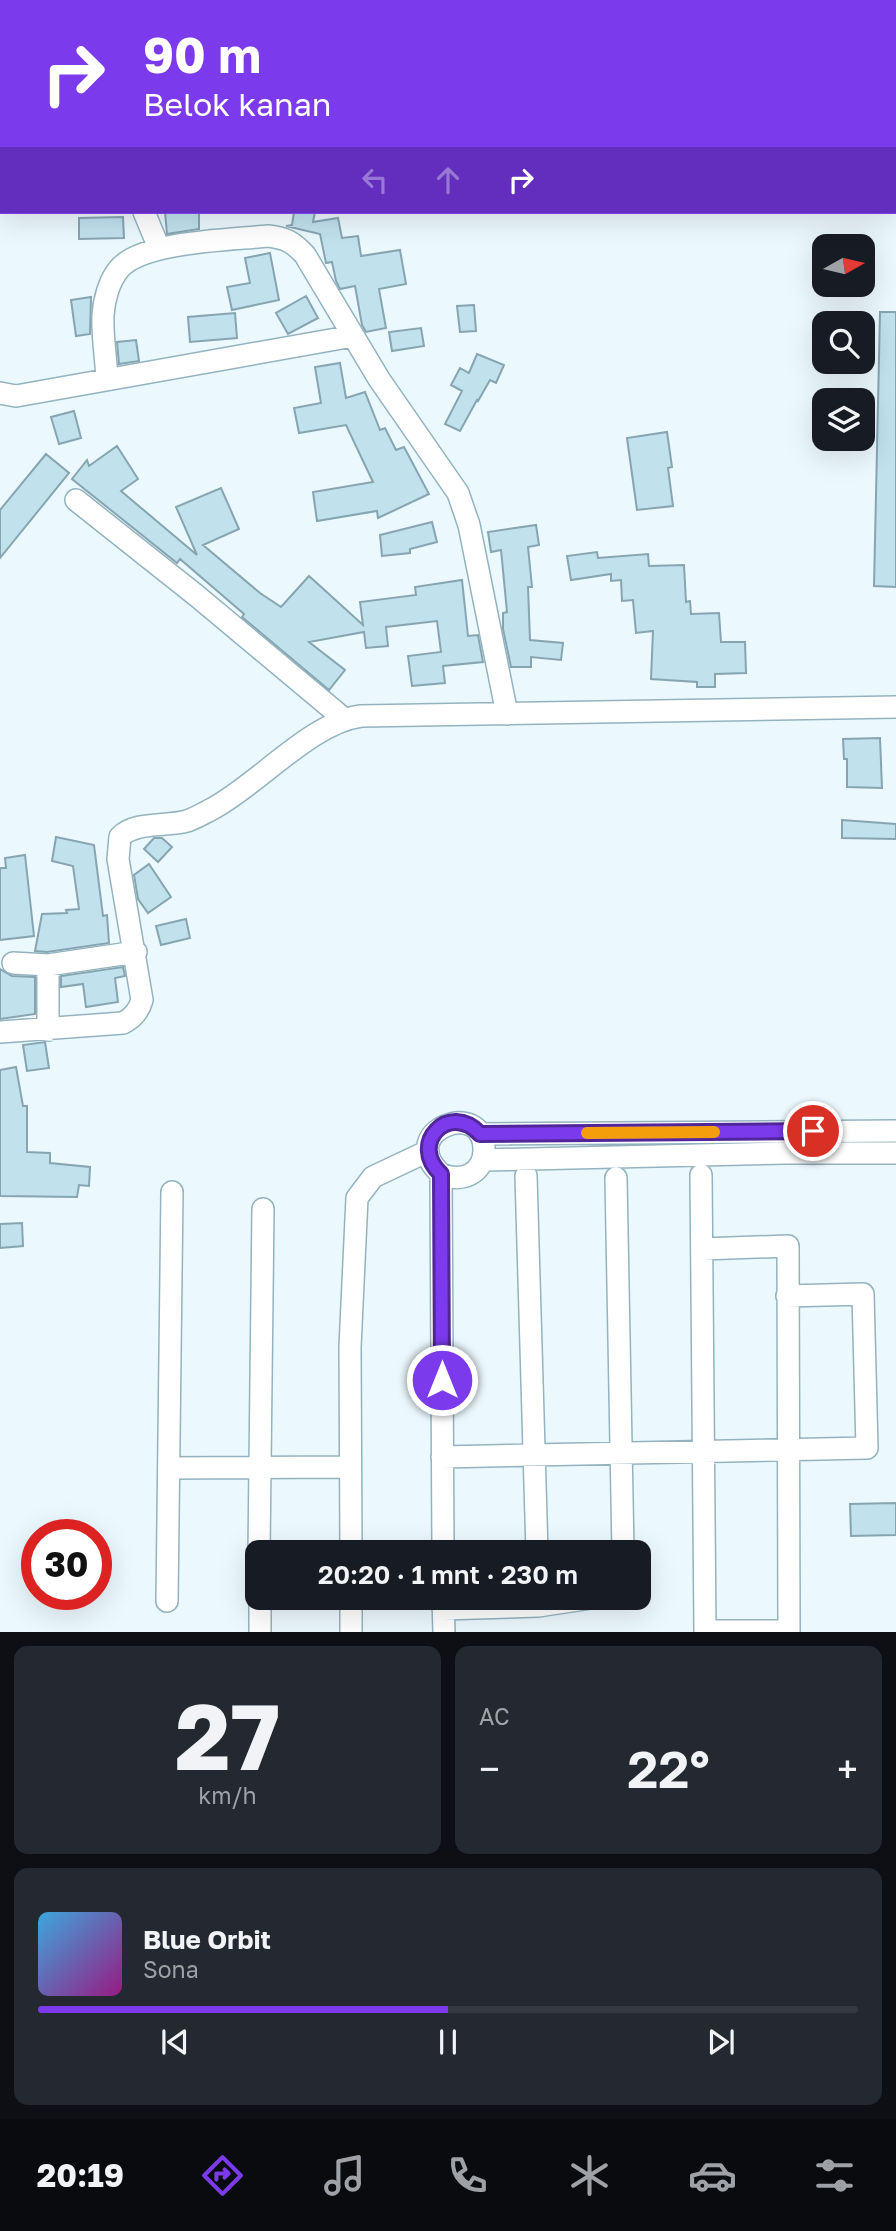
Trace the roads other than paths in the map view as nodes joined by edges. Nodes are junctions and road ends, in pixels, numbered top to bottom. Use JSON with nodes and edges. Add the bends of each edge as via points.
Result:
{"nodes":[{"id":1,"x":145,"y":214,"type":"edge"},
{"id":2,"x":159,"y":248,"type":"junction"},
{"id":3,"x":353,"y":337,"type":"junction"},
{"id":4,"x":107,"y":379,"type":"junction"},
{"id":5,"x":0,"y":393,"type":"edge"},
{"id":6,"x":76,"y":499,"type":"dead end"},
{"id":7,"x":896,"y":707,"type":"edge"},
{"id":8,"x":507,"y":714,"type":"junction"},
{"id":9,"x":343,"y":718,"type":"junction"},
{"id":10,"x":136,"y":951,"type":"junction"},
{"id":11,"x":13,"y":963,"type":"dead end"},
{"id":12,"x":48,"y":965,"type":"junction"},
{"id":13,"x":48,"y":1030,"type":"junction"},
{"id":14,"x":0,"y":1032,"type":"edge"},
{"id":15,"x":896,"y":1131,"type":"edge"},
{"id":16,"x":480,"y":1134,"type":"junction"},
{"id":17,"x":428,"y":1151,"type":"junction"},
{"id":18,"x":896,"y":1153,"type":"edge"},
{"id":19,"x":483,"y":1160,"type":"junction"},
{"id":20,"x":441,"y":1174,"type":"junction"},
{"id":21,"x":702,"y":1175,"type":"dead end"},
{"id":22,"x":527,"y":1176,"type":"dead end"},
{"id":23,"x":616,"y":1178,"type":"dead end"},
{"id":24,"x":172,"y":1192,"type":"dead end"},
{"id":25,"x":263,"y":1209,"type":"dead end"},
{"id":26,"x":702,"y":1249,"type":"junction"},
{"id":27,"x":787,"y":1296,"type":"junction"},
{"id":28,"x":788,"y":1449,"type":"junction"},
{"id":29,"x":704,"y":1451,"type":"junction"},
{"id":30,"x":621,"y":1453,"type":"junction"},
{"id":31,"x":534,"y":1455,"type":"junction"},
{"id":32,"x":443,"y":1457,"type":"junction"},
{"id":33,"x":351,"y":1467,"type":"junction"},
{"id":34,"x":170,"y":1468,"type":"junction"},
{"id":35,"x":258,"y":1469,"type":"junction"},
{"id":36,"x":259,"y":1540,"type":"edge"},
{"id":37,"x":351,"y":1540,"type":"edge"},
{"id":38,"x":443,"y":1540,"type":"edge"},
{"id":39,"x":537,"y":1540,"type":"edge"},
{"id":40,"x":622,"y":1540,"type":"edge"},
{"id":41,"x":167,"y":1601,"type":"dead end"},
{"id":42,"x":260,"y":1610,"type":"edge"},
{"id":43,"x":351,"y":1610,"type":"edge"},
{"id":44,"x":443,"y":1610,"type":"edge"},
{"id":45,"x":260,"y":1632,"type":"edge"},
{"id":46,"x":351,"y":1632,"type":"edge"},
{"id":47,"x":443,"y":1632,"type":"edge"}],
"edges":[{"from":1,"to":2,"type":"street"},
{"from":2,"to":3,"type":"street","via":[[285,238],[305,255]]},
{"from":2,"to":4,"type":"street","via":[[119,268],[110,285],[103,316]]},
{"from":3,"to":4,"type":"street"},
{"from":3,"to":8,"type":"street","via":[[464,506]]},
{"from":4,"to":5,"type":"street","via":[[16,396]]},
{"from":6,"to":9,"type":"street"},
{"from":7,"to":8,"type":"street"},
{"from":8,"to":9,"type":"street"},
{"from":9,"to":10,"type":"street","via":[[218,806],[187,821],[135,829],[120,837],[118,859]]},
{"from":10,"to":12,"type":"street"},
{"from":10,"to":13,"type":"street","via":[[142,1000],[129,1020]]},
{"from":11,"to":12,"type":"street"},
{"from":12,"to":13,"type":"street"},
{"from":13,"to":14,"type":"street"},
{"from":15,"to":16,"type":"street"},
{"from":16,"to":17,"type":"street","via":[[466,1123],[448,1123],[433,1133]]},
{"from":16,"to":19,"type":"street"},
{"from":17,"to":20,"type":"street"},
{"from":17,"to":33,"type":"street","via":[[373,1177],[357,1198],[350,1346]]},
{"from":18,"to":19,"type":"street"},
{"from":19,"to":20,"type":"street","via":[[465,1177]]},
{"from":20,"to":32,"type":"street"},
{"from":21,"to":26,"type":"street"},
{"from":22,"to":31,"type":"street"},
{"from":23,"to":30,"type":"street"},
{"from":24,"to":34,"type":"street"},
{"from":25,"to":35,"type":"street"},
{"from":26,"to":27,"type":"street","via":[[788,1246]]},
{"from":26,"to":29,"type":"street"},
{"from":27,"to":28,"type":"street"},
{"from":27,"to":28,"type":"street","via":[[863,1294],[867,1448]]},
{"from":28,"to":29,"type":"street"},
{"from":28,"to":29,"type":"street","via":[[789,1631],[705,1631]]},
{"from":29,"to":30,"type":"street"},
{"from":30,"to":31,"type":"street"},
{"from":30,"to":40,"type":"street"},
{"from":31,"to":32,"type":"street"},
{"from":31,"to":39,"type":"street"},
{"from":32,"to":38,"type":"street"},
{"from":33,"to":35,"type":"street"},
{"from":33,"to":37,"type":"street"},
{"from":34,"to":35,"type":"street"},
{"from":34,"to":41,"type":"street"},
{"from":35,"to":36,"type":"street"},
{"from":42,"to":45,"type":"street"},
{"from":43,"to":46,"type":"street"},
{"from":44,"to":47,"type":"street"}]}
